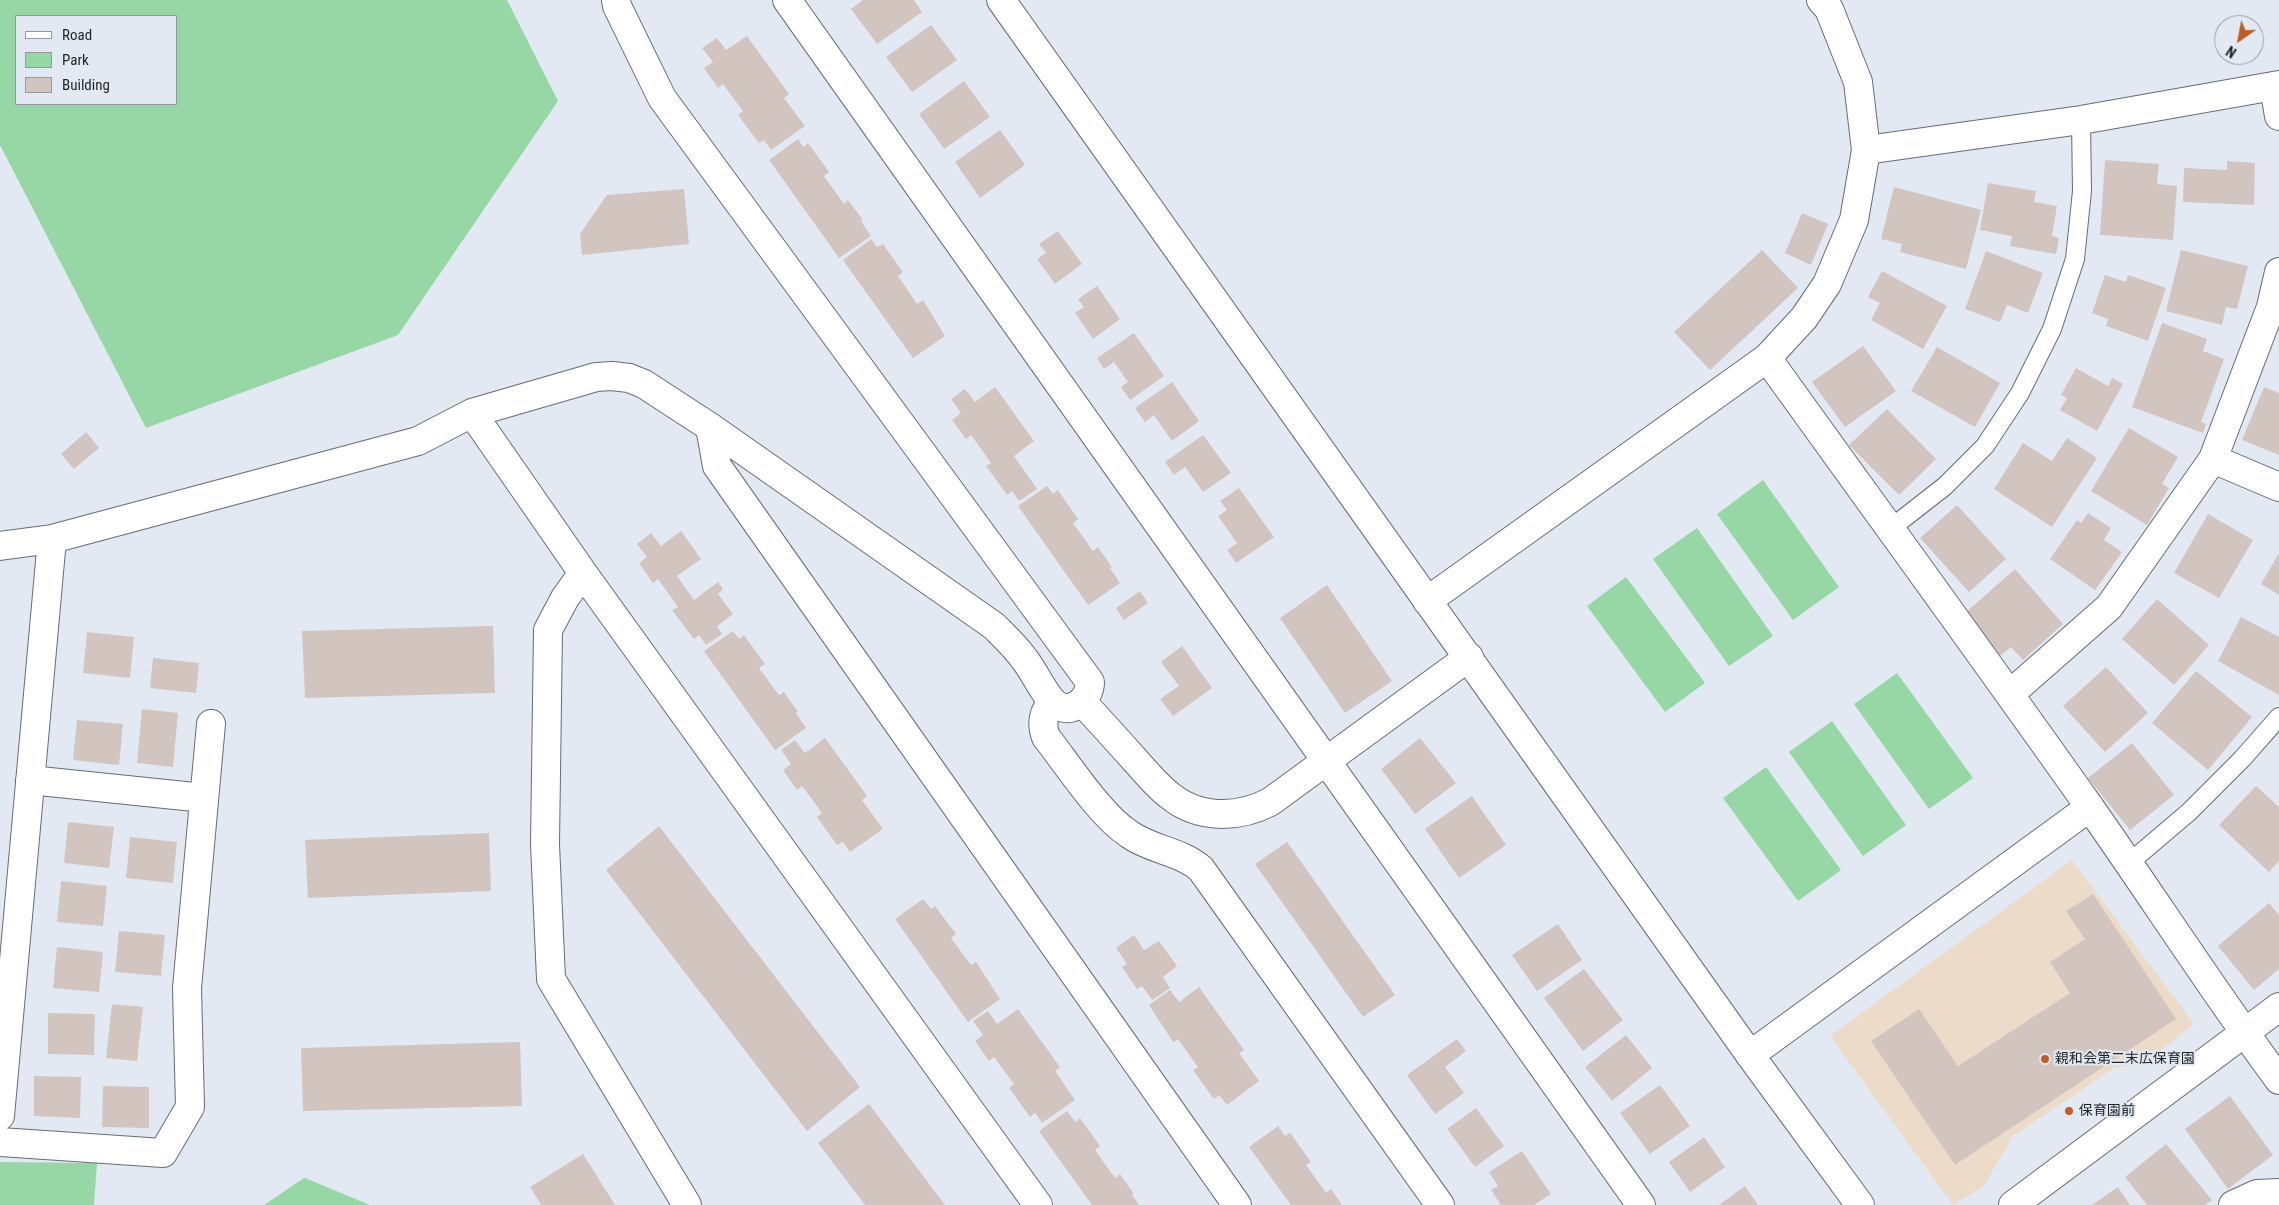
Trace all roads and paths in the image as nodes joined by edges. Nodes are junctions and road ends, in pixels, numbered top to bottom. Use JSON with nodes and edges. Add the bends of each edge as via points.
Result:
{"nodes":[{"id":1,"x":616,"y":0,"type":"edge"},
{"id":2,"x":787,"y":0,"type":"edge"},
{"id":3,"x":1002,"y":0,"type":"edge"},
{"id":4,"x":1821,"y":0,"type":"edge"},
{"id":5,"x":2276,"y":85,"type":"edge"},
{"id":6,"x":2279,"y":116,"type":"edge"},
{"id":7,"x":2081,"y":120,"type":"junction"},
{"id":8,"x":1866,"y":150,"type":"junction"},
{"id":9,"x":2279,"y":272,"type":"edge"},
{"id":10,"x":1767,"y":358,"type":"junction"},
{"id":11,"x":472,"y":413,"type":"junction"},
{"id":12,"x":710,"y":427,"type":"junction"},
{"id":13,"x":2213,"y":459,"type":"junction"},
{"id":14,"x":2279,"y":487,"type":"edge"},
{"id":15,"x":1890,"y":529,"type":"junction"},
{"id":16,"x":52,"y":539,"type":"junction"},
{"id":17,"x":0,"y":546,"type":"edge"},
{"id":18,"x":583,"y":572,"type":"junction"},
{"id":19,"x":1427,"y":601,"type":"junction"},
{"id":20,"x":1469,"y":657,"type":"junction"},
{"id":21,"x":2010,"y":694,"type":"junction"},
{"id":22,"x":1053,"y":702,"type":"junction"},
{"id":23,"x":1082,"y":702,"type":"junction"},
{"id":24,"x":2279,"y":716,"type":"edge"},
{"id":25,"x":211,"y":724,"type":"dead end"},
{"id":26,"x":1326,"y":760,"type":"junction"},
{"id":27,"x":30,"y":780,"type":"junction"},
{"id":28,"x":204,"y":798,"type":"junction"},
{"id":29,"x":2090,"y":807,"type":"junction"},
{"id":30,"x":2129,"y":863,"type":"junction"},
{"id":31,"x":7,"y":967,"type":"edge"},
{"id":32,"x":2279,"y":1007,"type":"edge"},
{"id":33,"x":2244,"y":1033,"type":"junction"},
{"id":34,"x":1750,"y":1055,"type":"junction"},
{"id":35,"x":2279,"y":1080,"type":"edge"},
{"id":36,"x":0,"y":1116,"type":"edge"},
{"id":37,"x":0,"y":1142,"type":"edge"},
{"id":38,"x":2279,"y":1193,"type":"edge"},
{"id":39,"x":687,"y":1205,"type":"edge"},
{"id":40,"x":1038,"y":1205,"type":"edge"},
{"id":41,"x":1237,"y":1205,"type":"edge"},
{"id":42,"x":1440,"y":1205,"type":"edge"},
{"id":43,"x":1641,"y":1205,"type":"edge"},
{"id":44,"x":1860,"y":1205,"type":"edge"},
{"id":45,"x":2013,"y":1205,"type":"edge"},
{"id":46,"x":2233,"y":1205,"type":"edge"}],
"edges":[{"from":1,"to":23,"type":"street","via":[[662,98],[1090,682],[1088,695]]},
{"from":2,"to":26,"type":"street"},
{"from":3,"to":19,"type":"street"},
{"from":4,"to":8,"type":"street","via":[[1829,9],[1858,82]]},
{"from":5,"to":6,"type":"street"},
{"from":5,"to":7,"type":"street"},
{"from":7,"to":8,"type":"street"},
{"from":7,"to":15,"type":"lane","via":[[2082,191],[2075,259],[2052,329],[2020,393],[1985,446],[1945,486]]},
{"from":8,"to":10,"type":"street","via":[[1854,220],[1827,284],[1804,318]]},
{"from":9,"to":13,"type":"street","via":[[2272,307]]},
{"from":10,"to":15,"type":"street"},
{"from":10,"to":19,"type":"street"},
{"from":11,"to":12,"type":"street","via":[[596,377],[621,376],[644,384]]},
{"from":11,"to":16,"type":"street","via":[[418,441]]},
{"from":11,"to":18,"type":"street"},
{"from":12,"to":22,"type":"street","via":[[994,626],[1016,648]]},
{"from":12,"to":41,"type":"street","via":[[717,466]]},
{"from":13,"to":14,"type":"street"},
{"from":13,"to":21,"type":"street","via":[[2109,607]]},
{"from":15,"to":21,"type":"street"},
{"from":16,"to":17,"type":"street"},
{"from":16,"to":27,"type":"street"},
{"from":18,"to":39,"type":"street","via":[[548,630],[545,844],[551,979]]},
{"from":18,"to":40,"type":"street"},
{"from":19,"to":20,"type":"street"},
{"from":20,"to":26,"type":"street"},
{"from":20,"to":34,"type":"street"},
{"from":21,"to":29,"type":"street"},
{"from":22,"to":23,"type":"street","via":[[1064,707]]},
{"from":22,"to":42,"type":"street","via":[[1043,718],[1046,737],[1113,822],[1143,843],[1191,860],[1201,869]]},
{"from":23,"to":26,"type":"street","via":[[1169,795],[1192,809],[1232,814],[1258,808]]},
{"from":24,"to":30,"type":"lane","via":[[2189,812]]},
{"from":25,"to":28,"type":"street"},
{"from":26,"to":43,"type":"street"},
{"from":27,"to":28,"type":"street"},
{"from":27,"to":31,"type":"street"},
{"from":28,"to":37,"type":"street","via":[[187,988],[190,1107],[163,1153]]},
{"from":29,"to":30,"type":"street"},
{"from":29,"to":34,"type":"street"},
{"from":30,"to":33,"type":"street"},
{"from":31,"to":36,"type":"street"},
{"from":32,"to":33,"type":"street"},
{"from":33,"to":35,"type":"street"},
{"from":33,"to":45,"type":"street"},
{"from":34,"to":44,"type":"street"},
{"from":38,"to":46,"type":"street","via":[[2257,1194]]}]}
